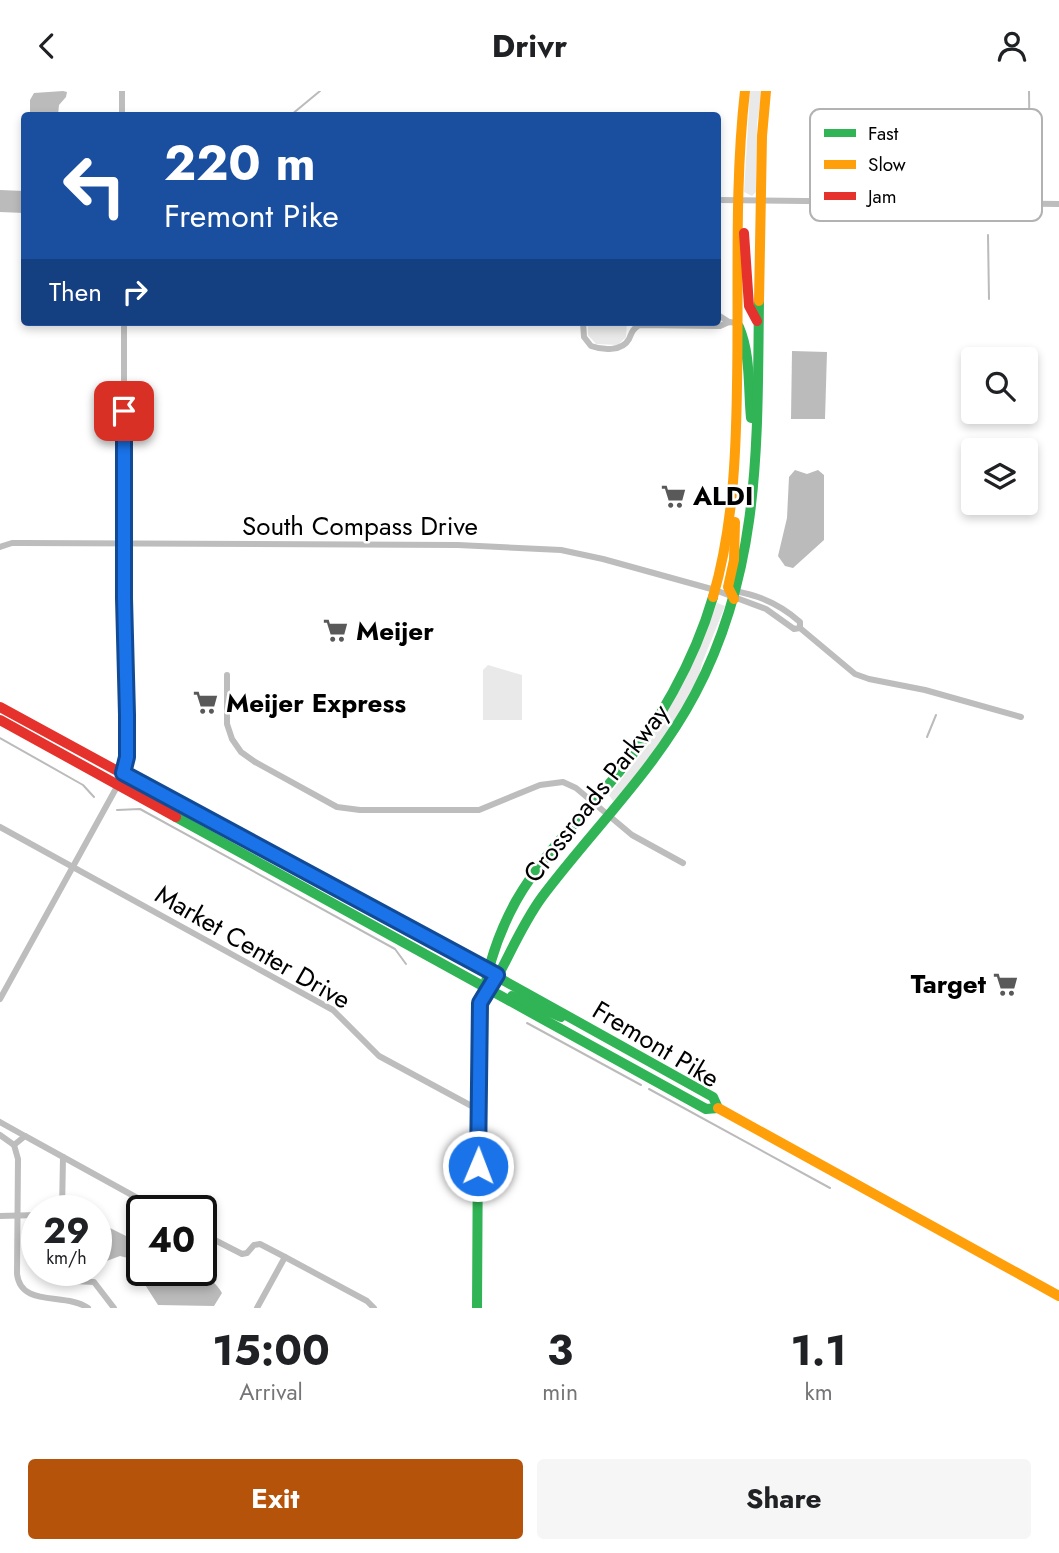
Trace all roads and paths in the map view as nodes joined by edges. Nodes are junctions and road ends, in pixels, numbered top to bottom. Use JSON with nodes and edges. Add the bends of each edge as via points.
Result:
{"nodes":[{"id":1,"x":122,"y":91,"type":"edge"},
{"id":2,"x":745,"y":91,"type":"edge"},
{"id":3,"x":766,"y":91,"type":"edge"},
{"id":4,"x":122,"y":112,"type":"edge"},
{"id":5,"x":721,"y":200,"type":"edge"},
{"id":6,"x":739,"y":200,"type":"junction"},
{"id":7,"x":760,"y":201,"type":"junction"},
{"id":8,"x":810,"y":202,"type":"edge"},
{"id":9,"x":738,"y":217,"type":"junction"},
{"id":10,"x":721,"y":317,"type":"edge"},
{"id":11,"x":733,"y":323,"type":"junction"},
{"id":12,"x":758,"y":323,"type":"junction"},
{"id":13,"x":124,"y":326,"type":"edge"},
{"id":14,"x":583,"y":326,"type":"edge"},
{"id":15,"x":638,"y":326,"type":"edge"},
{"id":16,"x":721,"y":326,"type":"edge"},
{"id":17,"x":757,"y":439,"type":"junction"},
{"id":18,"x":735,"y":476,"type":"junction"},
{"id":19,"x":124,"y":544,"type":"junction"},
{"id":20,"x":0,"y":547,"type":"edge"},
{"id":21,"x":715,"y":590,"type":"junction"},
{"id":22,"x":733,"y":593,"type":"junction"},
{"id":23,"x":227,"y":675,"type":"dead end"},
{"id":24,"x":0,"y":706,"type":"edge"},
{"id":25,"x":1021,"y":717,"type":"dead end"},
{"id":26,"x":0,"y":720,"type":"edge"},
{"id":27,"x":121,"y":779,"type":"junction"},
{"id":28,"x":594,"y":802,"type":"junction"},
{"id":29,"x":609,"y":816,"type":"junction"},
{"id":30,"x":0,"y":827,"type":"edge"},
{"id":31,"x":683,"y":863,"type":"dead end"},
{"id":32,"x":74,"y":867,"type":"junction"},
{"id":33,"x":493,"y":973,"type":"junction"},
{"id":34,"x":489,"y":987,"type":"junction"},
{"id":35,"x":0,"y":999,"type":"edge"},
{"id":36,"x":621,"y":1045,"type":"junction"},
{"id":37,"x":718,"y":1108,"type":"junction"},
{"id":38,"x":479,"y":1110,"type":"junction"},
{"id":39,"x":0,"y":1122,"type":"edge"},
{"id":40,"x":0,"y":1135,"type":"edge"},
{"id":41,"x":25,"y":1136,"type":"junction"},
{"id":42,"x":13,"y":1145,"type":"junction"},
{"id":43,"x":63,"y":1157,"type":"junction"},
{"id":44,"x":62,"y":1195,"type":"edge"},
{"id":45,"x":133,"y":1195,"type":"edge"},
{"id":46,"x":0,"y":1216,"type":"edge"},
{"id":47,"x":17,"y":1216,"type":"junction"},
{"id":48,"x":21,"y":1216,"type":"edge"},
{"id":49,"x":217,"y":1242,"type":"edge"},
{"id":50,"x":285,"y":1257,"type":"junction"},
{"id":51,"x":97,"y":1286,"type":"edge"},
{"id":52,"x":1059,"y":1296,"type":"edge"},
{"id":53,"x":88,"y":1308,"type":"edge"},
{"id":54,"x":114,"y":1308,"type":"edge"},
{"id":55,"x":257,"y":1308,"type":"edge"},
{"id":56,"x":374,"y":1308,"type":"edge"},
{"id":57,"x":477,"y":1308,"type":"edge"}],
"edges":[{"from":1,"to":4,"type":"street"},
{"from":2,"to":6,"type":"main road","name":"Crossroads Parkway"},
{"from":3,"to":7,"type":"main road","name":"Crossroads Parkway"},
{"from":5,"to":6,"type":"street"},
{"from":6,"to":7,"type":"street"},
{"from":6,"to":9,"type":"main road","name":"Crossroads Parkway"},
{"from":7,"to":8,"type":"street"},
{"from":7,"to":12,"type":"main road","name":"Crossroads Parkway"},
{"from":9,"to":11,"type":"main road","name":"Crossroads Parkway"},
{"from":9,"to":12,"type":"main road","via":[[744,227],[748,306]]},
{"from":10,"to":11,"type":"street"},
{"from":11,"to":16,"type":"street"},
{"from":11,"to":17,"type":"main road","via":[[747,346],[747,380]]},
{"from":11,"to":18,"type":"main road","name":"Crossroads Parkway"},
{"from":12,"to":17,"type":"main road","name":"Crossroads Parkway"},
{"from":13,"to":19,"type":"street"},
{"from":14,"to":15,"type":"street","via":[[585,341],[597,348],[622,347]]},
{"from":17,"to":22,"type":"main road","name":"Crossroads Parkway","via":[[751,524]]},
{"from":18,"to":21,"type":"main road","name":"Crossroads Parkway","via":[[730,525]]},
{"from":18,"to":22,"type":"main road","via":[[734,560],[728,587]]},
{"from":19,"to":20,"type":"street","name":"South Compass Drive","via":[[12,543]]},
{"from":19,"to":21,"type":"street","name":"South Compass Drive","via":[[538,547],[582,554]]},
{"from":19,"to":27,"type":"street","via":[[127,757]]},
{"from":21,"to":22,"type":"street","name":"South Compass Drive"},
{"from":21,"to":28,"type":"main road","name":"Crossroads Parkway","via":[[667,702]]},
{"from":22,"to":25,"type":"street","name":"South Compass Drive","via":[[794,629],[800,628],[855,674]]},
{"from":22,"to":29,"type":"main road","name":"Crossroads Parkway","via":[[712,660],[687,709],[655,759]]},
{"from":23,"to":28,"type":"street","via":[[227,725],[241,752],[337,807],[479,810],[556,782],[570,784]]},
{"from":24,"to":27,"type":"main road","name":"Fremont Pike"},
{"from":26,"to":27,"type":"main road","name":"Fremont Pike"},
{"from":27,"to":32,"type":"street"},
{"from":27,"to":33,"type":"main road","name":"Fremont Pike","via":[[268,851]]},
{"from":27,"to":34,"type":"main road","name":"Fremont Pike"},
{"from":28,"to":29,"type":"street"},
{"from":28,"to":33,"type":"main road","name":"Crossroads Parkway","via":[[527,883],[505,924]]},
{"from":29,"to":31,"type":"street","via":[[632,835]]},
{"from":29,"to":33,"type":"main road","name":"Crossroads Parkway","via":[[530,912]]},
{"from":30,"to":32,"type":"street","name":"Market Center Drive"},
{"from":32,"to":35,"type":"street"},
{"from":32,"to":38,"type":"street","name":"Market Center Drive","via":[[333,1010],[379,1056]]},
{"from":33,"to":34,"type":"main road"},
{"from":33,"to":36,"type":"main road","name":"Fremont Pike"},
{"from":34,"to":36,"type":"main road"},
{"from":34,"to":37,"type":"main road","name":"Fremont Pike","via":[[706,1109]]},
{"from":34,"to":38,"type":"main road","via":[[480,1003]]},
{"from":36,"to":37,"type":"main road","name":"Fremont Pike","via":[[713,1097]]},
{"from":37,"to":52,"type":"main road"},
{"from":38,"to":57,"type":"main road"},
{"from":39,"to":41,"type":"street"},
{"from":40,"to":42,"type":"street"},
{"from":41,"to":42,"type":"street"},
{"from":41,"to":43,"type":"street"},
{"from":42,"to":47,"type":"street","via":[[18,1159]]},
{"from":43,"to":44,"type":"street"},
{"from":43,"to":45,"type":"street"},
{"from":46,"to":47,"type":"street"},
{"from":47,"to":48,"type":"street"},
{"from":47,"to":53,"type":"street","via":[[17,1279],[22,1290],[37,1300],[75,1302]]},
{"from":49,"to":50,"type":"street","via":[[242,1255],[260,1244]]},
{"from":50,"to":55,"type":"street"},
{"from":50,"to":56,"type":"street"},
{"from":51,"to":54,"type":"street"}]}
